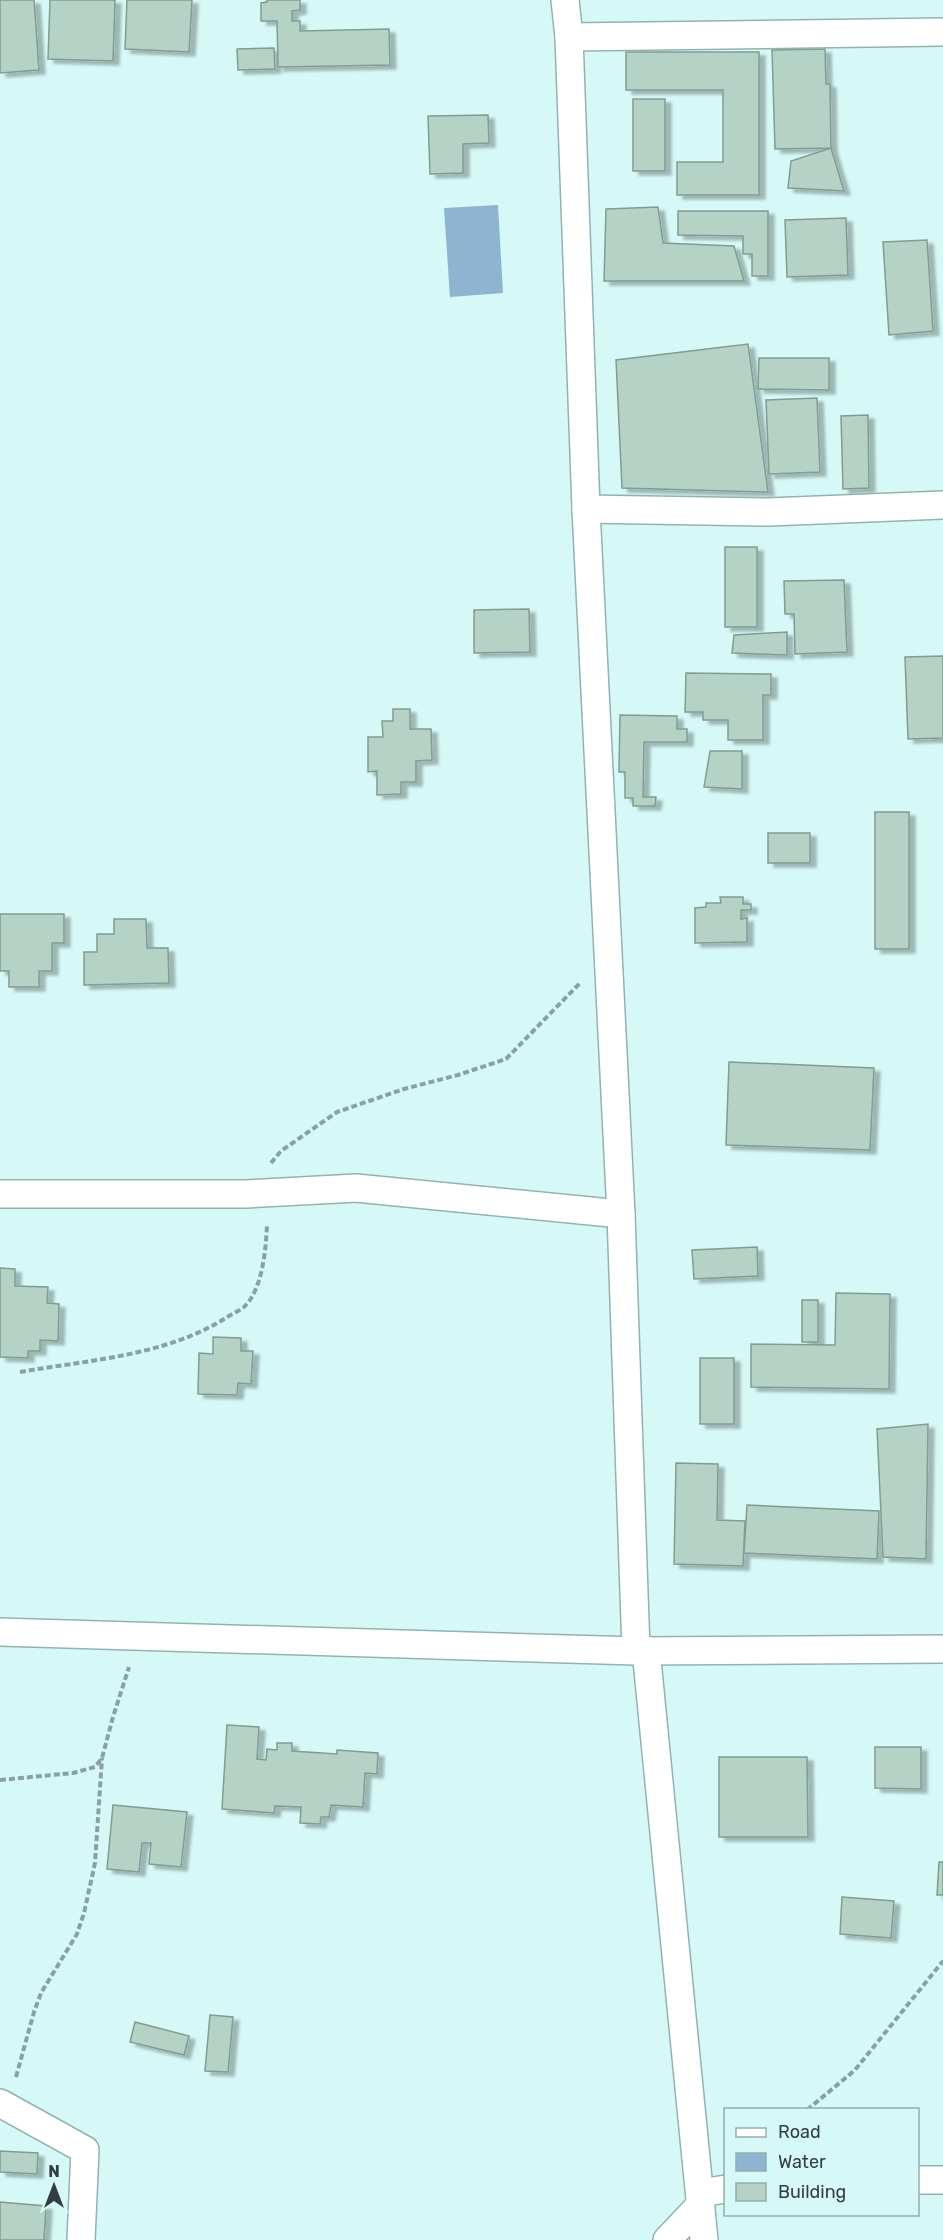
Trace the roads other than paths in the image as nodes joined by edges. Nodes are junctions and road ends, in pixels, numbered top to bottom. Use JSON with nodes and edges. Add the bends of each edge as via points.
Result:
{"nodes":[{"id":1,"x":565,"y":0,"type":"edge"},
{"id":2,"x":943,"y":32,"type":"edge"},
{"id":3,"x":569,"y":37,"type":"junction"},
{"id":4,"x":943,"y":505,"type":"edge"},
{"id":5,"x":586,"y":509,"type":"junction"},
{"id":6,"x":0,"y":1194,"type":"edge"},
{"id":7,"x":621,"y":1214,"type":"junction"},
{"id":8,"x":0,"y":1632,"type":"edge"},
{"id":9,"x":943,"y":1649,"type":"edge"},
{"id":10,"x":641,"y":1651,"type":"junction"},
{"id":11,"x":4,"y":2105,"type":"edge"},
{"id":12,"x":919,"y":2180,"type":"edge"},
{"id":13,"x":943,"y":2180,"type":"edge"},
{"id":14,"x":709,"y":2196,"type":"edge"},
{"id":15,"x":81,"y":2240,"type":"edge"},
{"id":16,"x":667,"y":2240,"type":"edge"},
{"id":17,"x":704,"y":2240,"type":"edge"}],
"edges":[{"from":1,"to":3,"type":"street"},
{"from":2,"to":3,"type":"street"},
{"from":3,"to":5,"type":"street"},
{"from":4,"to":5,"type":"street","via":[[769,512]]},
{"from":5,"to":7,"type":"street"},
{"from":6,"to":7,"type":"street","via":[[257,1193],[356,1188]]},
{"from":7,"to":10,"type":"street"},
{"from":8,"to":10,"type":"street"},
{"from":9,"to":10,"type":"street"},
{"from":10,"to":14,"type":"street"},
{"from":11,"to":15,"type":"street","via":[[85,2150]]},
{"from":12,"to":13,"type":"street"},
{"from":14,"to":16,"type":"street"},
{"from":14,"to":17,"type":"street"}]}
